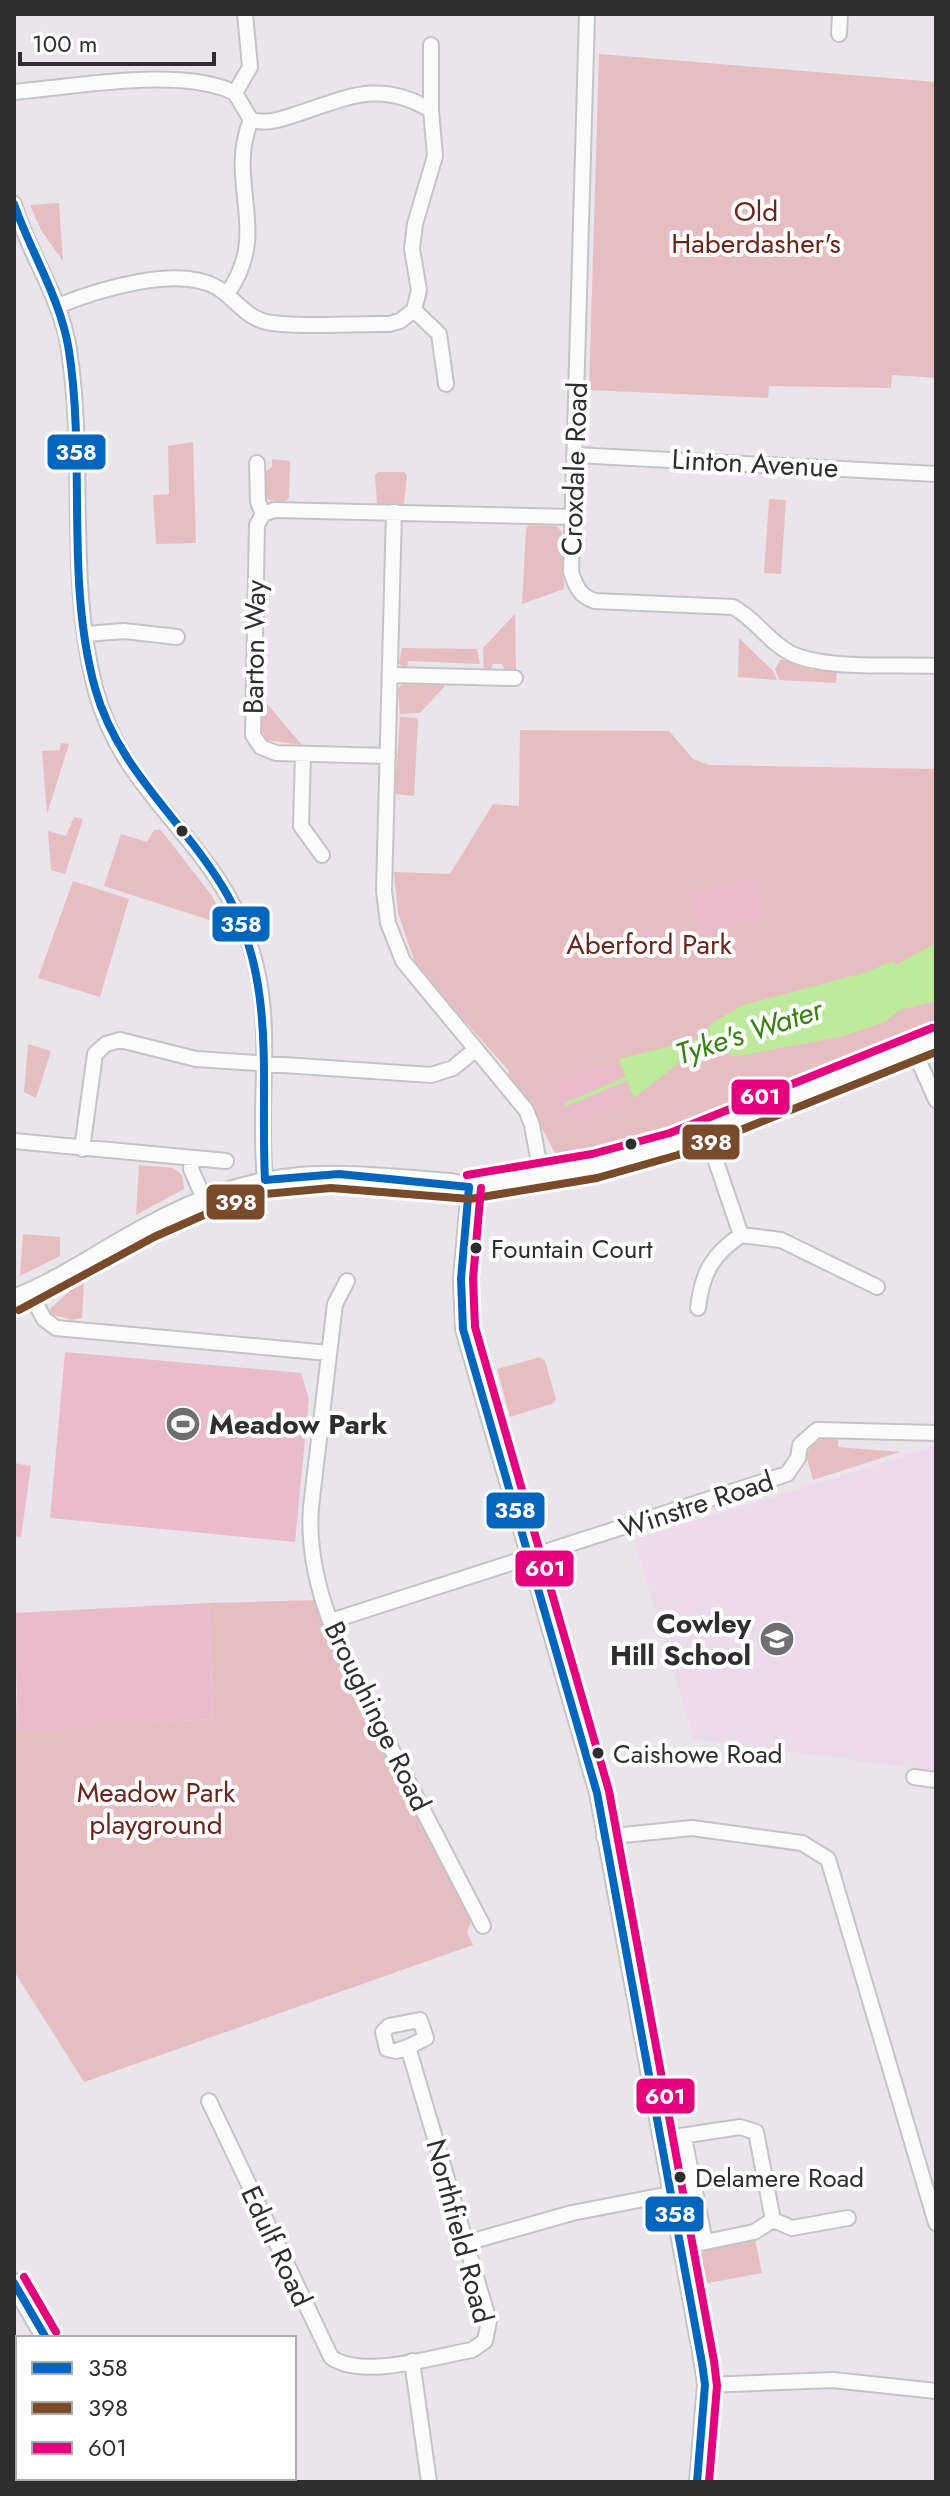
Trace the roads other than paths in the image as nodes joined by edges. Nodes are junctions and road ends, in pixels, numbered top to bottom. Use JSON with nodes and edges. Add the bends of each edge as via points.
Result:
{"nodes":[{"id":1,"x":245,"y":14,"type":"edge"},
{"id":2,"x":587,"y":14,"type":"edge"},
{"id":3,"x":840,"y":14,"type":"edge"},
{"id":4,"x":839,"y":34,"type":"dead end"},
{"id":5,"x":431,"y":45,"type":"dead end"},
{"id":6,"x":14,"y":92,"type":"edge"},
{"id":7,"x":235,"y":93,"type":"junction"},
{"id":8,"x":431,"y":110,"type":"junction"},
{"id":9,"x":251,"y":120,"type":"junction"},
{"id":10,"x":14,"y":207,"type":"edge"},
{"id":11,"x":227,"y":294,"type":"junction"},
{"id":12,"x":60,"y":305,"type":"junction"},
{"id":13,"x":414,"y":310,"type":"junction"},
{"id":14,"x":446,"y":384,"type":"dead end"},
{"id":15,"x":575,"y":455,"type":"junction"},
{"id":16,"x":257,"y":463,"type":"dead end"},
{"id":17,"x":936,"y":474,"type":"edge"},
{"id":18,"x":394,"y":512,"type":"junction"},
{"id":19,"x":263,"y":514,"type":"junction"},
{"id":20,"x":573,"y":517,"type":"junction"},
{"id":21,"x":86,"y":634,"type":"junction"},
{"id":22,"x":177,"y":637,"type":"dead end"},
{"id":23,"x":936,"y":666,"type":"edge"},
{"id":24,"x":390,"y":675,"type":"junction"},
{"id":25,"x":515,"y":678,"type":"dead end"},
{"id":26,"x":303,"y":754,"type":"junction"},
{"id":27,"x":388,"y":756,"type":"junction"},
{"id":28,"x":322,"y":855,"type":"dead end"},
{"id":29,"x":936,"y":1039,"type":"edge"},
{"id":30,"x":913,"y":1048,"type":"junction"},
{"id":31,"x":476,"y":1049,"type":"junction"},
{"id":32,"x":267,"y":1064,"type":"junction"},
{"id":33,"x":936,"y":1100,"type":"edge"},
{"id":34,"x":706,"y":1132,"type":"junction"},
{"id":35,"x":14,"y":1141,"type":"edge"},
{"id":36,"x":82,"y":1149,"type":"junction"},
{"id":37,"x":192,"y":1159,"type":"junction"},
{"id":38,"x":226,"y":1161,"type":"dead end"},
{"id":39,"x":541,"y":1174,"type":"junction"},
{"id":40,"x":265,"y":1180,"type":"junction"},
{"id":41,"x":469,"y":1187,"type":"junction"},
{"id":42,"x":204,"y":1199,"type":"junction"},
{"id":43,"x":741,"y":1235,"type":"junction"},
{"id":44,"x":347,"y":1281,"type":"dead end"},
{"id":45,"x":877,"y":1287,"type":"dead end"},
{"id":46,"x":22,"y":1295,"type":"edge"},
{"id":47,"x":698,"y":1308,"type":"dead end"},
{"id":48,"x":329,"y":1353,"type":"junction"},
{"id":49,"x":936,"y":1433,"type":"edge"},
{"id":50,"x":531,"y":1558,"type":"junction"},
{"id":51,"x":331,"y":1621,"type":"junction"},
{"id":52,"x":914,"y":1777,"type":"dead end"},
{"id":53,"x":936,"y":1780,"type":"edge"},
{"id":54,"x":604,"y":1837,"type":"junction"},
{"id":55,"x":483,"y":1926,"type":"dead end"},
{"id":56,"x":408,"y":2047,"type":"dead end"},
{"id":57,"x":209,"y":2101,"type":"dead end"},
{"id":58,"x":684,"y":2138,"type":"junction"},
{"id":59,"x":661,"y":2139,"type":"junction"},
{"id":60,"x":670,"y":2194,"type":"junction"},
{"id":61,"x":848,"y":2218,"type":"dead end"},
{"id":62,"x":773,"y":2220,"type":"junction"},
{"id":63,"x":936,"y":2223,"type":"edge"},
{"id":64,"x":705,"y":2242,"type":"junction"},
{"id":65,"x":466,"y":2243,"type":"junction"},
{"id":66,"x":681,"y":2247,"type":"junction"},
{"id":67,"x":14,"y":2283,"type":"edge"},
{"id":68,"x":45,"y":2336,"type":"edge"},
{"id":69,"x":412,"y":2361,"type":"junction"},
{"id":70,"x":705,"y":2385,"type":"junction"},
{"id":71,"x":936,"y":2391,"type":"edge"},
{"id":72,"x":429,"y":2482,"type":"edge"},
{"id":73,"x":697,"y":2482,"type":"edge"}],
"edges":[{"from":1,"to":7,"type":"street","via":[[250,67]]},
{"from":2,"to":15,"type":"street","name":"Croxdale Road"},
{"from":3,"to":4,"type":"street"},
{"from":5,"to":8,"type":"street"},
{"from":6,"to":7,"type":"street","via":[[176,79],[218,84]]},
{"from":7,"to":9,"type":"street"},
{"from":8,"to":9,"type":"street","via":[[378,91],[275,121]]},
{"from":8,"to":13,"type":"street","via":[[435,156],[415,224],[412,249],[419,290]]},
{"from":9,"to":11,"type":"street","via":[[241,151],[249,249]]},
{"from":10,"to":12,"type":"street"},
{"from":11,"to":12,"type":"street","via":[[201,281],[139,282]]},
{"from":11,"to":13,"type":"street","via":[[248,316],[270,323],[389,324]]},
{"from":12,"to":21,"type":"street","via":[[72,378]]},
{"from":13,"to":14,"type":"street","via":[[439,334]]},
{"from":15,"to":17,"type":"street","name":"Linton Avenue"},
{"from":15,"to":20,"type":"street","name":"Croxdale Road"},
{"from":16,"to":19,"type":"street","name":"Barton Way"},
{"from":18,"to":19,"type":"street"},
{"from":18,"to":20,"type":"street"},
{"from":18,"to":24,"type":"street"},
{"from":19,"to":26,"type":"street","name":"Barton Way","via":[[257,525],[253,735],[268,751]]},
{"from":20,"to":23,"type":"street","name":"Croxdale Road","via":[[571,572],[588,598],[719,604],[748,615],[778,646],[811,660]]},
{"from":21,"to":22,"type":"street","via":[[124,631]]},
{"from":21,"to":32,"type":"street","via":[[96,691],[118,747],[153,801],[211,871],[248,941],[261,986]]},
{"from":24,"to":25,"type":"street"},
{"from":24,"to":27,"type":"street"},
{"from":26,"to":27,"type":"street","name":"Barton Way"},
{"from":26,"to":28,"type":"street","via":[[301,826]]},
{"from":27,"to":31,"type":"street","via":[[388,923],[408,969]]},
{"from":29,"to":30,"type":"street"},
{"from":30,"to":33,"type":"street"},
{"from":30,"to":34,"type":"street"},
{"from":31,"to":32,"type":"street","via":[[442,1074]]},
{"from":31,"to":39,"type":"street","via":[[526,1110]]},
{"from":32,"to":36,"type":"street","via":[[196,1059],[120,1040],[106,1044],[95,1054]]},
{"from":32,"to":40,"type":"street"},
{"from":34,"to":39,"type":"street","via":[[595,1166]]},
{"from":34,"to":43,"type":"street"},
{"from":35,"to":36,"type":"street"},
{"from":36,"to":37,"type":"street"},
{"from":37,"to":38,"type":"street"},
{"from":37,"to":42,"type":"street"},
{"from":39,"to":41,"type":"street"},
{"from":40,"to":41,"type":"street","via":[[339,1174]]},
{"from":40,"to":42,"type":"street"},
{"from":41,"to":50,"type":"street","via":[[461,1279],[463,1329]]},
{"from":42,"to":46,"type":"street"},
{"from":43,"to":45,"type":"street","via":[[781,1240]]},
{"from":43,"to":47,"type":"street","via":[[711,1260]]},
{"from":44,"to":48,"type":"street","name":"Broughinge Road","via":[[335,1304]]},
{"from":46,"to":48,"type":"street","via":[[56,1328]]},
{"from":48,"to":51,"type":"street","name":"Broughinge Road","via":[[309,1535]]},
{"from":49,"to":50,"type":"street","name":"Winstre Road","via":[[817,1430],[800,1445],[787,1474]]},
{"from":50,"to":51,"type":"street"},
{"from":50,"to":54,"type":"street","via":[[582,1735]]},
{"from":51,"to":55,"type":"street","name":"Broughinge Road"},
{"from":52,"to":53,"type":"street"},
{"from":54,"to":59,"type":"street"},
{"from":54,"to":63,"type":"street","via":[[692,1828],[802,1843],[828,1859]]},
{"from":56,"to":65,"type":"street","name":"Northfield Road"},
{"from":57,"to":69,"type":"street","name":"Edulf Road","via":[[331,2357],[361,2368]]},
{"from":58,"to":59,"type":"street"},
{"from":58,"to":62,"type":"street","via":[[740,2127],[756,2132]]},
{"from":58,"to":64,"type":"street"},
{"from":59,"to":60,"type":"street"},
{"from":60,"to":65,"type":"street","via":[[572,2213]]},
{"from":60,"to":66,"type":"street"},
{"from":61,"to":62,"type":"street","via":[[792,2228]]},
{"from":62,"to":64,"type":"street","via":[[754,2232]]},
{"from":64,"to":66,"type":"street"},
{"from":65,"to":69,"type":"street","name":"Northfield Road","via":[[489,2321],[488,2335],[472,2350]]},
{"from":66,"to":70,"type":"street"},
{"from":67,"to":68,"type":"street"},
{"from":69,"to":72,"type":"street"},
{"from":70,"to":71,"type":"street","via":[[833,2380]]},
{"from":70,"to":73,"type":"street"}]}
